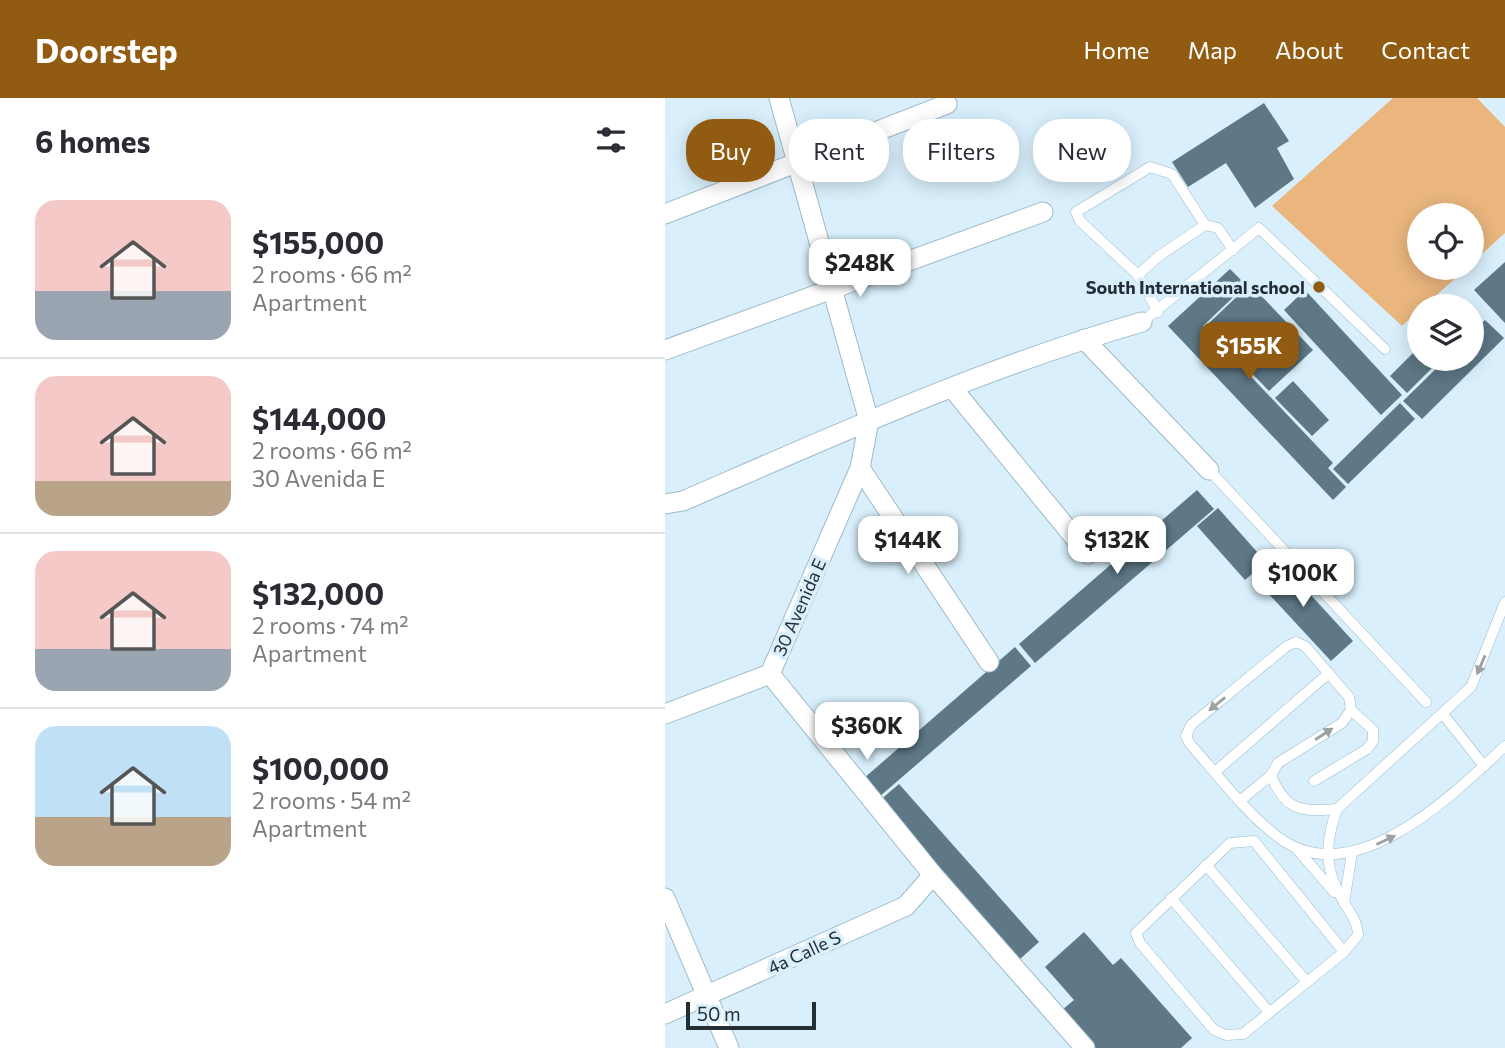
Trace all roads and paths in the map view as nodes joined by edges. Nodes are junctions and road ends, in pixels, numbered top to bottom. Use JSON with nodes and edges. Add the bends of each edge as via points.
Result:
{"nodes":[{"id":1,"x":779,"y":98,"type":"edge"},
{"id":2,"x":947,"y":104,"type":"dead end"},
{"id":3,"x":889,"y":127,"type":"edge"},
{"id":4,"x":789,"y":132,"type":"edge"},
{"id":5,"x":789,"y":166,"type":"edge"},
{"id":6,"x":803,"y":182,"type":"edge"},
{"id":7,"x":1043,"y":212,"type":"dead end"},
{"id":8,"x":665,"y":214,"type":"edge"},
{"id":9,"x":1205,"y":225,"type":"junction"},
{"id":10,"x":1233,"y":250,"type":"junction"},
{"id":11,"x":1138,"y":275,"type":"junction"},
{"id":12,"x":831,"y":288,"type":"junction"},
{"id":13,"x":1150,"y":317,"type":"junction"},
{"id":14,"x":1084,"y":339,"type":"junction"},
{"id":15,"x":1385,"y":349,"type":"dead end"},
{"id":16,"x":665,"y":351,"type":"edge"},
{"id":17,"x":953,"y":388,"type":"junction"},
{"id":18,"x":869,"y":421,"type":"junction"},
{"id":19,"x":860,"y":468,"type":"junction"},
{"id":20,"x":1209,"y":470,"type":"joint"},
{"id":21,"x":665,"y":504,"type":"edge"},
{"id":22,"x":1088,"y":554,"type":"dead end"},
{"id":23,"x":1505,"y":601,"type":"edge"},
{"id":24,"x":1502,"y":616,"type":"edge"},
{"id":25,"x":989,"y":662,"type":"dead end"},
{"id":26,"x":1329,"y":673,"type":"junction"},
{"id":27,"x":770,"y":674,"type":"junction"},
{"id":28,"x":1426,"y":702,"type":"dead end"},
{"id":29,"x":1351,"y":710,"type":"junction"},
{"id":30,"x":1443,"y":713,"type":"junction"},
{"id":31,"x":665,"y":714,"type":"edge"},
{"id":32,"x":1505,"y":746,"type":"edge"},
{"id":33,"x":1484,"y":766,"type":"junction"},
{"id":34,"x":1215,"y":772,"type":"junction"},
{"id":35,"x":1271,"y":775,"type":"junction"},
{"id":36,"x":1314,"y":781,"type":"dead end"},
{"id":37,"x":1241,"y":800,"type":"junction"},
{"id":38,"x":1337,"y":809,"type":"junction"},
{"id":39,"x":1296,"y":847,"type":"junction"},
{"id":40,"x":1326,"y":853,"type":"junction"},
{"id":41,"x":1352,"y":853,"type":"junction"},
{"id":42,"x":1206,"y":865,"type":"junction"},
{"id":43,"x":933,"y":875,"type":"junction"},
{"id":44,"x":665,"y":898,"type":"edge"},
{"id":45,"x":1171,"y":898,"type":"junction"},
{"id":46,"x":1345,"y":904,"type":"junction"},
{"id":47,"x":1344,"y":952,"type":"junction"},
{"id":48,"x":1307,"y":982,"type":"junction"},
{"id":49,"x":708,"y":996,"type":"junction"},
{"id":50,"x":1269,"y":1012,"type":"junction"},
{"id":51,"x":665,"y":1014,"type":"edge"},
{"id":52,"x":729,"y":1048,"type":"edge"},
{"id":53,"x":1085,"y":1048,"type":"edge"}],
"edges":[{"from":1,"to":4,"type":"street","name":"30 Avenida E"},
{"from":2,"to":3,"type":"street"},
{"from":5,"to":8,"type":"street"},
{"from":6,"to":12,"type":"street","name":"30 Avenida E"},
{"from":7,"to":12,"type":"street"},
{"from":9,"to":10,"type":"lane","via":[[1218,228]]},
{"from":9,"to":11,"type":"lane"},
{"from":9,"to":11,"type":"lane","via":[[1172,174],[1150,167],[1082,206],[1076,212],[1080,221]]},
{"from":10,"to":13,"type":"lane"},
{"from":10,"to":15,"type":"lane","via":[[1259,228]]},
{"from":11,"to":13,"type":"lane"},
{"from":12,"to":16,"type":"street"},
{"from":12,"to":18,"type":"street","name":"30 Avenida E"},
{"from":13,"to":14,"type":"street"},
{"from":14,"to":17,"type":"street"},
{"from":14,"to":20,"type":"street"},
{"from":17,"to":18,"type":"street"},
{"from":17,"to":22,"type":"street"},
{"from":18,"to":19,"type":"street","name":"30 Avenida E"},
{"from":18,"to":21,"type":"street"},
{"from":19,"to":25,"type":"street"},
{"from":19,"to":27,"type":"street","name":"30 Avenida E"},
{"from":20,"to":28,"type":"lane"},
{"from":23,"to":24,"type":"lane"},
{"from":24,"to":30,"type":"lane","one_way":true,"via":[[1471,687]]},
{"from":26,"to":29,"type":"lane","via":[[1349,697]]},
{"from":26,"to":34,"type":"lane"},
{"from":26,"to":34,"type":"lane","one_way":true,"via":[[1296,642],[1191,725],[1190,744]]},
{"from":27,"to":31,"type":"street"},
{"from":27,"to":43,"type":"street"},
{"from":35,"to":29,"type":"lane","one_way":true,"via":[[1278,763],[1342,723]]},
{"from":29,"to":36,"type":"lane","via":[[1373,730],[1373,741]]},
{"from":30,"to":33,"type":"lane"},
{"from":30,"to":38,"type":"lane"},
{"from":32,"to":33,"type":"lane"},
{"from":41,"to":33,"type":"lane","one_way":true,"via":[[1391,839]]},
{"from":34,"to":37,"type":"lane"},
{"from":35,"to":37,"type":"lane"},
{"from":35,"to":38,"type":"lane","via":[[1278,794],[1302,810]]},
{"from":37,"to":39,"type":"lane","via":[[1278,837]]},
{"from":38,"to":40,"type":"lane"},
{"from":39,"to":40,"type":"lane"},
{"from":39,"to":46,"type":"lane"},
{"from":40,"to":41,"type":"lane"},
{"from":40,"to":46,"type":"lane","via":[[1328,871]]},
{"from":41,"to":46,"type":"lane"},
{"from":42,"to":45,"type":"lane"},
{"from":42,"to":47,"type":"lane","via":[[1230,843],[1254,841]]},
{"from":42,"to":48,"type":"lane"},
{"from":43,"to":49,"type":"street","name":"4a Calle S","via":[[905,906]]},
{"from":43,"to":53,"type":"street"},
{"from":44,"to":49,"type":"street"},
{"from":45,"to":50,"type":"lane"},
{"from":45,"to":50,"type":"lane","via":[[1136,933],[1214,1030],[1243,1034]]},
{"from":46,"to":47,"type":"lane","via":[[1356,919],[1358,934]]},
{"from":47,"to":48,"type":"lane"},
{"from":48,"to":50,"type":"lane"},
{"from":49,"to":51,"type":"street","name":"4a Calle S"},
{"from":49,"to":52,"type":"street"}]}
